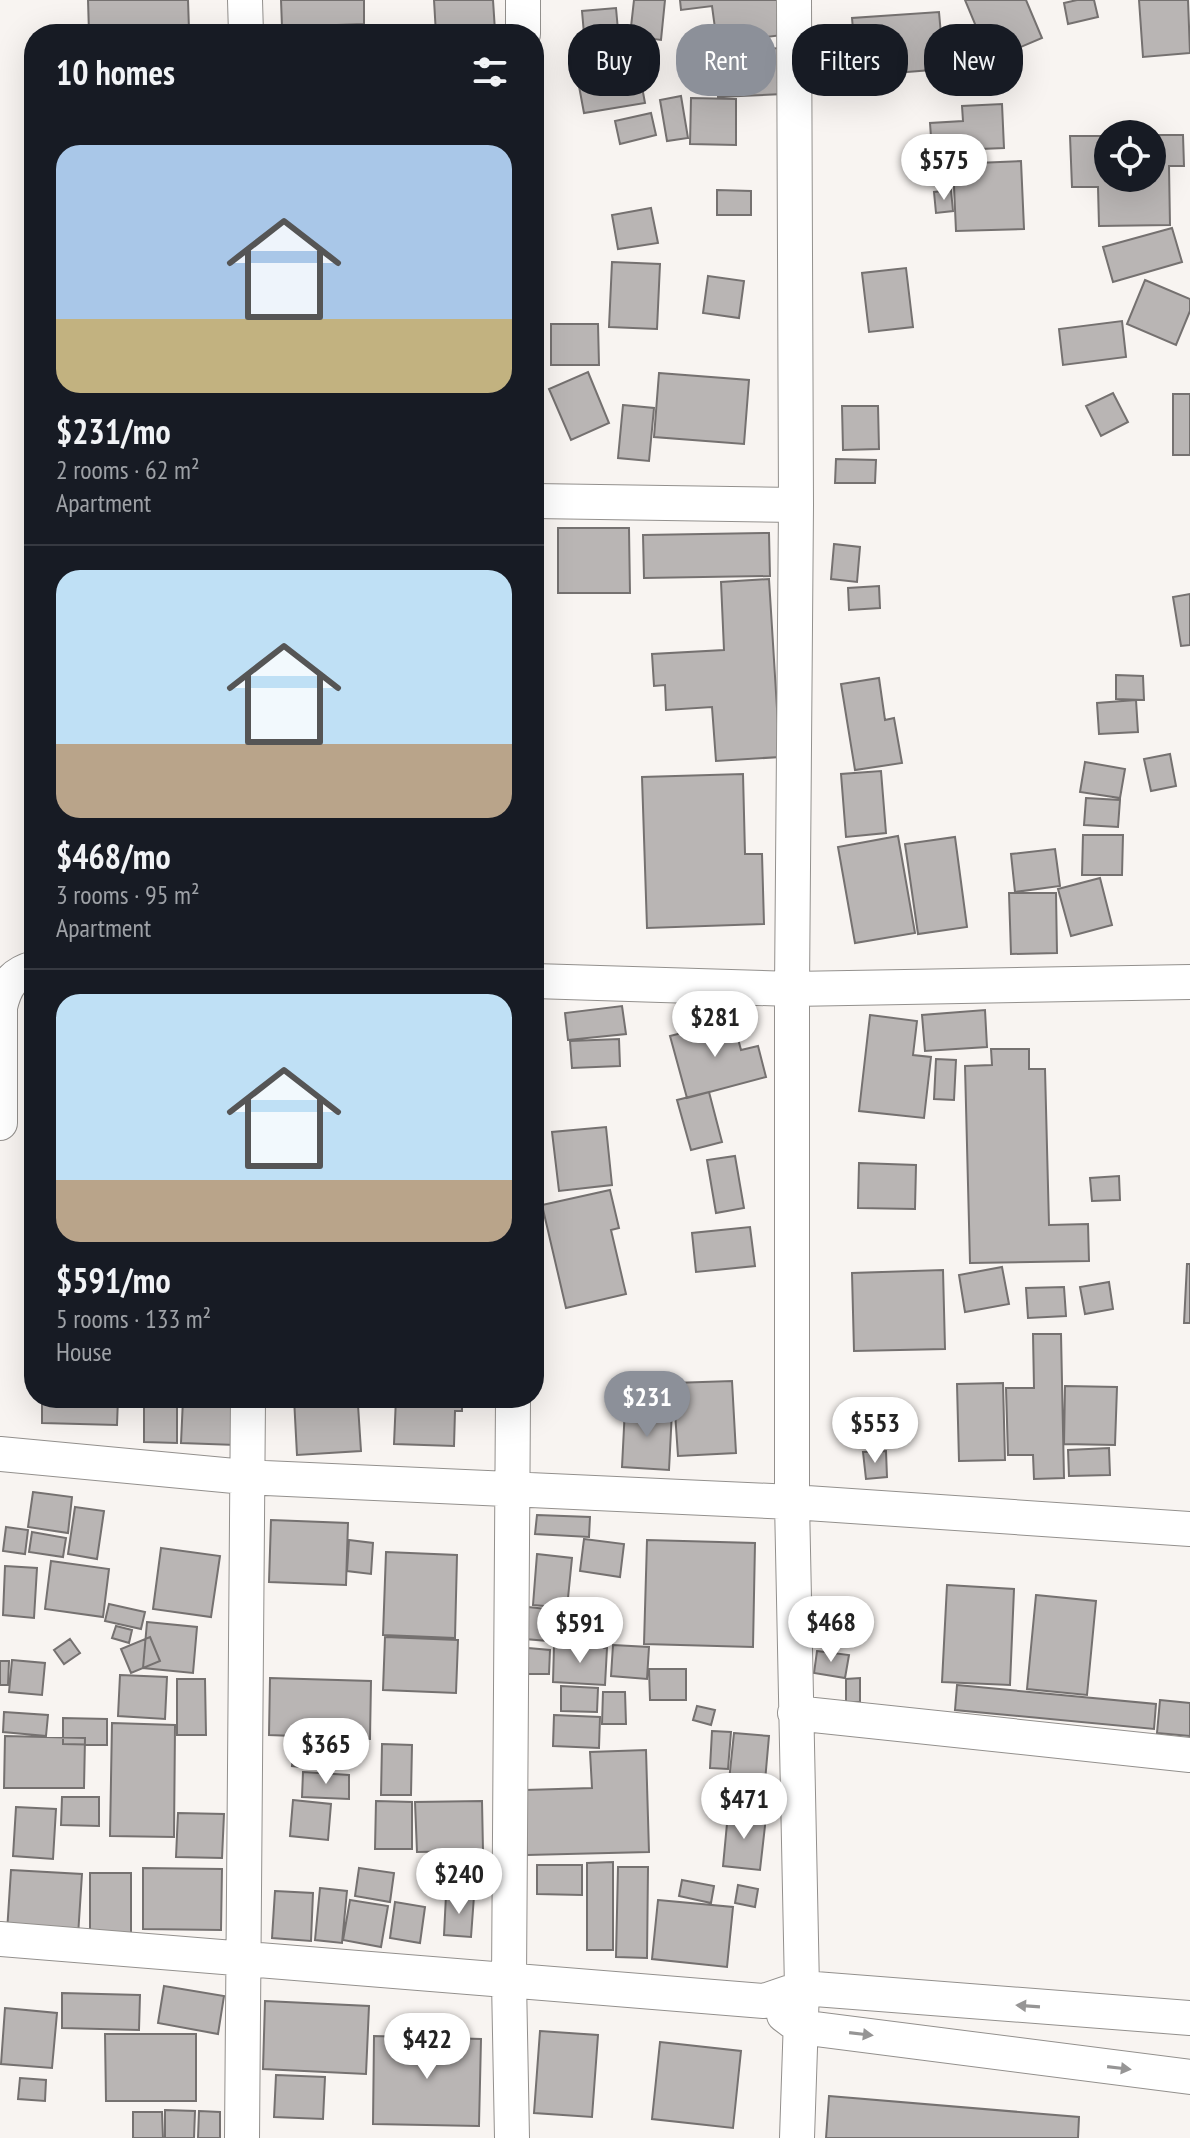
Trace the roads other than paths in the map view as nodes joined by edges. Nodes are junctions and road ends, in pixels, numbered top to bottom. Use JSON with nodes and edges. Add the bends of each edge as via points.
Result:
{"nodes":[{"id":1,"x":245,"y":0,"type":"edge"},
{"id":2,"x":523,"y":0,"type":"edge"},
{"id":3,"x":794,"y":0,"type":"edge"},
{"id":4,"x":246,"y":24,"type":"edge"},
{"id":5,"x":523,"y":24,"type":"edge"},
{"id":6,"x":544,"y":501,"type":"edge"},
{"id":7,"x":796,"y":505,"type":"junction"},
{"id":8,"x":24,"y":972,"type":"edge"},
{"id":9,"x":544,"y":981,"type":"edge"},
{"id":10,"x":1190,"y":982,"type":"edge"},
{"id":11,"x":792,"y":989,"type":"junction"},
{"id":12,"x":0,"y":1123,"type":"edge"},
{"id":13,"x":248,"y":1408,"type":"edge"},
{"id":14,"x":513,"y":1408,"type":"edge"},
{"id":15,"x":0,"y":1454,"type":"edge"},
{"id":16,"x":245,"y":1477,"type":"junction"},
{"id":17,"x":513,"y":1489,"type":"junction"},
{"id":18,"x":792,"y":1502,"type":"junction"},
{"id":19,"x":1190,"y":1529,"type":"edge"},
{"id":20,"x":795,"y":1713,"type":"junction"},
{"id":21,"x":1190,"y":1755,"type":"edge"},
{"id":22,"x":0,"y":1939,"type":"edge"},
{"id":23,"x":243,"y":1960,"type":"junction"},
{"id":24,"x":509,"y":1981,"type":"junction"},
{"id":25,"x":802,"y":1988,"type":"junction"},
{"id":26,"x":764,"y":2001,"type":"junction"},
{"id":27,"x":1190,"y":2018,"type":"edge"},
{"id":28,"x":800,"y":2027,"type":"junction"},
{"id":29,"x":1190,"y":2077,"type":"edge"},
{"id":30,"x":242,"y":2138,"type":"edge"},
{"id":31,"x":512,"y":2138,"type":"edge"},
{"id":32,"x":797,"y":2138,"type":"edge"}],
"edges":[{"from":1,"to":4,"type":"street"},
{"from":2,"to":5,"type":"street"},
{"from":3,"to":7,"type":"street"},
{"from":6,"to":7,"type":"street"},
{"from":7,"to":11,"type":"street"},
{"from":8,"to":12,"type":"street","via":[[4,990],[0,1007]]},
{"from":9,"to":11,"type":"street"},
{"from":10,"to":11,"type":"street"},
{"from":11,"to":18,"type":"street"},
{"from":13,"to":16,"type":"street"},
{"from":14,"to":17,"type":"street"},
{"from":15,"to":16,"type":"street"},
{"from":16,"to":17,"type":"street"},
{"from":16,"to":23,"type":"street"},
{"from":17,"to":18,"type":"street"},
{"from":17,"to":24,"type":"street"},
{"from":18,"to":19,"type":"street"},
{"from":18,"to":20,"type":"street"},
{"from":20,"to":21,"type":"street"},
{"from":20,"to":25,"type":"street"},
{"from":22,"to":23,"type":"street"},
{"from":23,"to":24,"type":"street"},
{"from":23,"to":30,"type":"street"},
{"from":24,"to":26,"type":"street"},
{"from":24,"to":31,"type":"street"},
{"from":25,"to":26,"type":"street"},
{"from":27,"to":25,"type":"street","one_way":true},
{"from":25,"to":28,"type":"street"},
{"from":26,"to":28,"type":"street"},
{"from":28,"to":29,"type":"street","one_way":true},
{"from":28,"to":32,"type":"street"}]}
